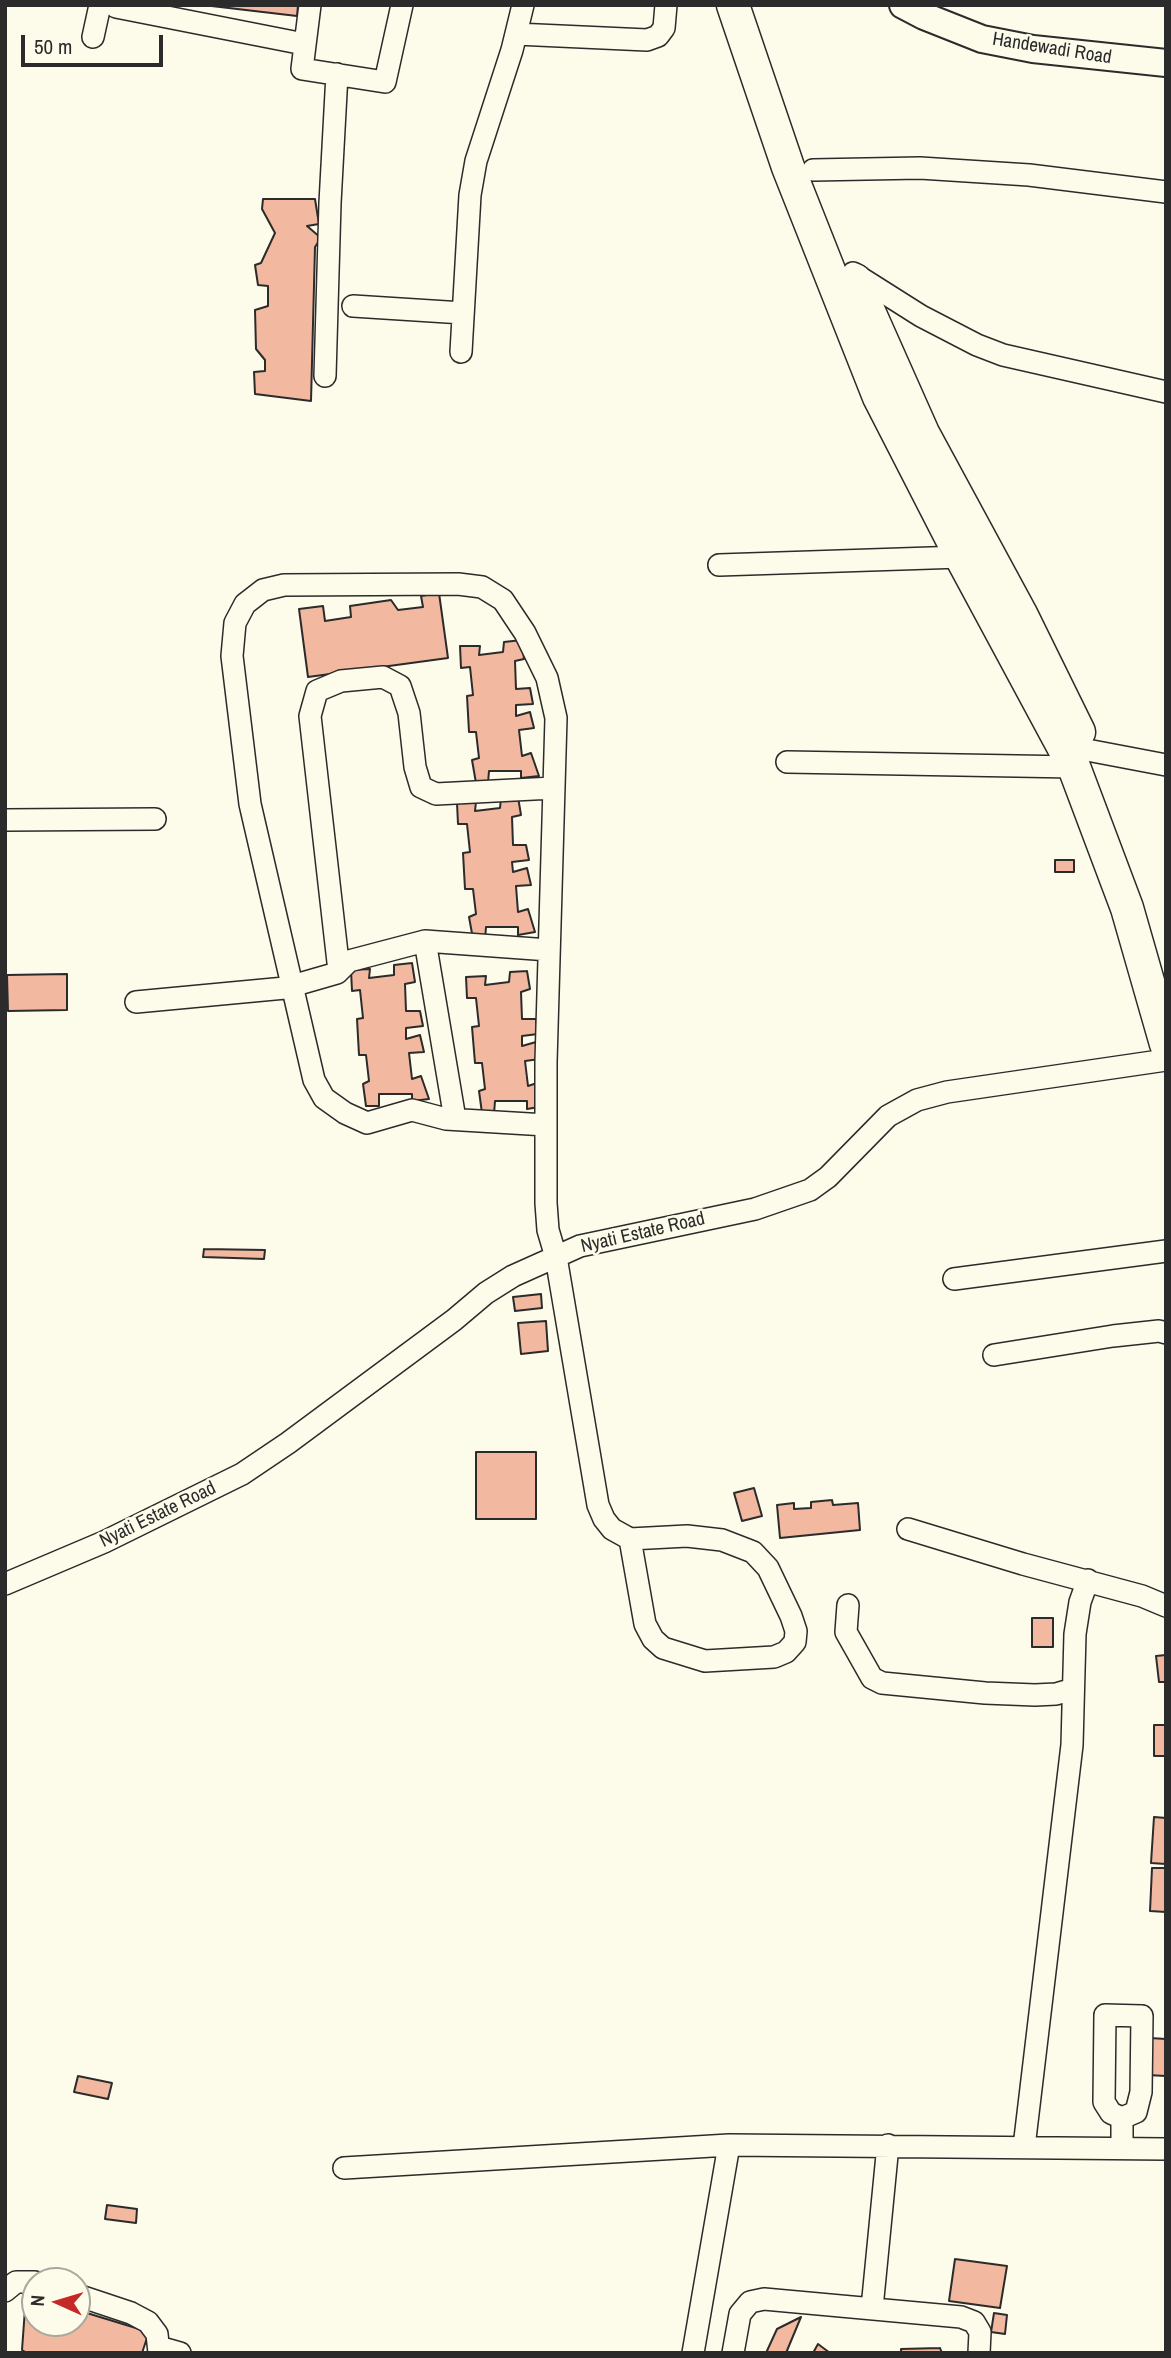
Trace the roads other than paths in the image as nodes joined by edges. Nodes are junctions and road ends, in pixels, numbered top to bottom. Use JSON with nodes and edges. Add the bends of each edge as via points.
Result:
{"nodes":[{"id":1,"x":100,"y":5,"type":"edge"},
{"id":2,"x":116,"y":5,"type":"edge"},
{"id":3,"x":310,"y":5,"type":"edge"},
{"id":4,"x":402,"y":5,"type":"edge"},
{"id":5,"x":523,"y":5,"type":"edge"},
{"id":6,"x":666,"y":5,"type":"edge"},
{"id":7,"x":733,"y":5,"type":"edge"},
{"id":8,"x":756,"y":5,"type":"edge"},
{"id":9,"x":917,"y":9,"type":"edge"},
{"id":10,"x":516,"y":34,"type":"junction"},
{"id":11,"x":93,"y":37,"type":"dead end"},
{"id":12,"x":304,"y":44,"type":"junction"},
{"id":13,"x":1166,"y":63,"type":"edge"},
{"id":14,"x":337,"y":74,"type":"junction"},
{"id":15,"x":813,"y":170,"type":"junction"},
{"id":16,"x":1166,"y":192,"type":"edge"},
{"id":17,"x":851,"y":272,"type":"junction"},
{"id":18,"x":353,"y":306,"type":"dead end"},
{"id":19,"x":463,"y":313,"type":"junction"},
{"id":20,"x":461,"y":352,"type":"dead end"},
{"id":21,"x":325,"y":376,"type":"dead end"},
{"id":22,"x":1166,"y":392,"type":"edge"},
{"id":23,"x":961,"y":557,"type":"junction"},
{"id":24,"x":719,"y":565,"type":"dead end"},
{"id":25,"x":1081,"y":758,"type":"junction"},
{"id":26,"x":787,"y":762,"type":"dead end"},
{"id":27,"x":1166,"y":765,"type":"edge"},
{"id":28,"x":553,"y":788,"type":"junction"},
{"id":29,"x":155,"y":819,"type":"dead end"},
{"id":30,"x":5,"y":820,"type":"edge"},
{"id":31,"x":425,"y":941,"type":"junction"},
{"id":32,"x":549,"y":950,"type":"junction"},
{"id":33,"x":1166,"y":963,"type":"edge"},
{"id":34,"x":339,"y":971,"type":"junction"},
{"id":35,"x":292,"y":986,"type":"junction"},
{"id":36,"x":135,"y":1002,"type":"dead end"},
{"id":37,"x":1166,"y":1044,"type":"edge"},
{"id":38,"x":1166,"y":1060,"type":"edge"},
{"id":39,"x":455,"y":1119,"type":"junction"},
{"id":40,"x":546,"y":1125,"type":"junction"},
{"id":41,"x":1166,"y":1251,"type":"edge"},
{"id":42,"x":556,"y":1257,"type":"junction"},
{"id":43,"x":954,"y":1279,"type":"dead end"},
{"id":44,"x":1166,"y":1333,"type":"edge"},
{"id":45,"x":994,"y":1355,"type":"dead end"},
{"id":46,"x":908,"y":1529,"type":"dead end"},
{"id":47,"x":630,"y":1539,"type":"junction"},
{"id":48,"x":1088,"y":1580,"type":"junction"},
{"id":49,"x":5,"y":1584,"type":"edge"},
{"id":50,"x":848,"y":1605,"type":"dead end"},
{"id":51,"x":1166,"y":1606,"type":"edge"},
{"id":52,"x":1073,"y":1689,"type":"junction"},
{"id":53,"x":1122,"y":2118,"type":"dead end"},
{"id":54,"x":729,"y":2145,"type":"junction"},
{"id":55,"x":888,"y":2145,"type":"junction"},
{"id":56,"x":1024,"y":2147,"type":"junction"},
{"id":57,"x":1122,"y":2148,"type":"junction"},
{"id":58,"x":1166,"y":2149,"type":"edge"},
{"id":59,"x":344,"y":2168,"type":"dead end"},
{"id":60,"x":21,"y":2282,"type":"edge"},
{"id":61,"x":5,"y":2291,"type":"edge"},
{"id":62,"x":91,"y":2299,"type":"edge"},
{"id":63,"x":872,"y":2308,"type":"junction"},
{"id":64,"x":159,"y":2350,"type":"edge"},
{"id":65,"x":180,"y":2353,"type":"edge"},
{"id":66,"x":693,"y":2353,"type":"edge"},
{"id":67,"x":733,"y":2353,"type":"edge"},
{"id":68,"x":979,"y":2353,"type":"edge"}],
"edges":[{"from":1,"to":11,"type":"street"},
{"from":2,"to":12,"type":"street"},
{"from":3,"to":12,"type":"street"},
{"from":4,"to":14,"type":"street","via":[[385,82]]},
{"from":5,"to":10,"type":"street"},
{"from":6,"to":10,"type":"street","via":[[664,28],[647,40]]},
{"from":7,"to":23,"type":"highway","via":[[788,167],[879,397]]},
{"from":8,"to":15,"type":"highway"},
{"from":9,"to":13,"type":"main road","name":"Handewadi Road","via":[[982,38],[1033,49]]},
{"from":10,"to":19,"type":"street","via":[[476,161]]},
{"from":12,"to":14,"type":"street","via":[[302,69]]},
{"from":14,"to":21,"type":"street"},
{"from":15,"to":16,"type":"street","via":[[920,168],[1030,175]]},
{"from":15,"to":17,"type":"highway"},
{"from":17,"to":22,"type":"street","via":[[921,316],[1003,355]]},
{"from":17,"to":25,"type":"highway","via":[[923,433],[1021,614]]},
{"from":18,"to":19,"type":"street"},
{"from":19,"to":20,"type":"street"},
{"from":23,"to":24,"type":"street"},
{"from":23,"to":25,"type":"highway"},
{"from":25,"to":26,"type":"street"},
{"from":25,"to":27,"type":"street"},
{"from":25,"to":33,"type":"highway","via":[[1099,775]]},
{"from":25,"to":37,"type":"highway"},
{"from":28,"to":32,"type":"street"},
{"from":28,"to":34,"type":"street","via":[[436,794],[421,787],[400,687],[383,677],[341,681],[317,691],[310,716]]},
{"from":28,"to":35,"type":"street","via":[[556,718],[547,678],[503,600],[482,587],[458,584],[284,585],[263,590],[245,604],[235,623],[232,656],[250,804]]},
{"from":29,"to":30,"type":"street"},
{"from":31,"to":32,"type":"street"},
{"from":31,"to":34,"type":"street","via":[[349,961]]},
{"from":31,"to":39,"type":"street"},
{"from":32,"to":40,"type":"street"},
{"from":34,"to":35,"type":"street"},
{"from":35,"to":36,"type":"street"},
{"from":35,"to":39,"type":"street","via":[[314,1080],[324,1098],[367,1123],[412,1110]]},
{"from":38,"to":42,"type":"street","name":"Nyati Estate Road","via":[[947,1091],[917,1100],[888,1116],[828,1177],[799,1194],[755,1209],[580,1246]]},
{"from":39,"to":40,"type":"street"},
{"from":40,"to":42,"type":"street","via":[[548,1230]]},
{"from":41,"to":43,"type":"street"},
{"from":42,"to":47,"type":"street","via":[[598,1505],[612,1530]]},
{"from":42,"to":49,"type":"street","name":"Nyati Estate Road","via":[[486,1293],[242,1474],[104,1542]]},
{"from":44,"to":45,"type":"street","via":[[1113,1336]]},
{"from":46,"to":48,"type":"street"},
{"from":47,"to":47,"type":"street","via":[[687,1536],[722,1540],[753,1552],[768,1568],[791,1616],[795,1642],[774,1657],[705,1661],[663,1648],[653,1639],[641,1611]]},
{"from":48,"to":51,"type":"street"},
{"from":48,"to":52,"type":"street","via":[[1075,1634]]},
{"from":50,"to":52,"type":"street","via":[[846,1632],[872,1678],[882,1683],[1035,1695]]},
{"from":52,"to":56,"type":"street","via":[[1072,1745]]},
{"from":53,"to":57,"type":"street"},
{"from":54,"to":55,"type":"street"},
{"from":54,"to":59,"type":"street"},
{"from":54,"to":66,"type":"street"},
{"from":55,"to":56,"type":"street"},
{"from":55,"to":63,"type":"street"},
{"from":56,"to":57,"type":"street"},
{"from":57,"to":58,"type":"street"},
{"from":60,"to":61,"type":"street"},
{"from":62,"to":64,"type":"street","via":[[148,2322],[157,2334]]},
{"from":63,"to":67,"type":"street","via":[[764,2299],[750,2302],[740,2314]]},
{"from":63,"to":68,"type":"street","via":[[974,2322],[980,2332]]},
{"from":64,"to":65,"type":"street"}]}
